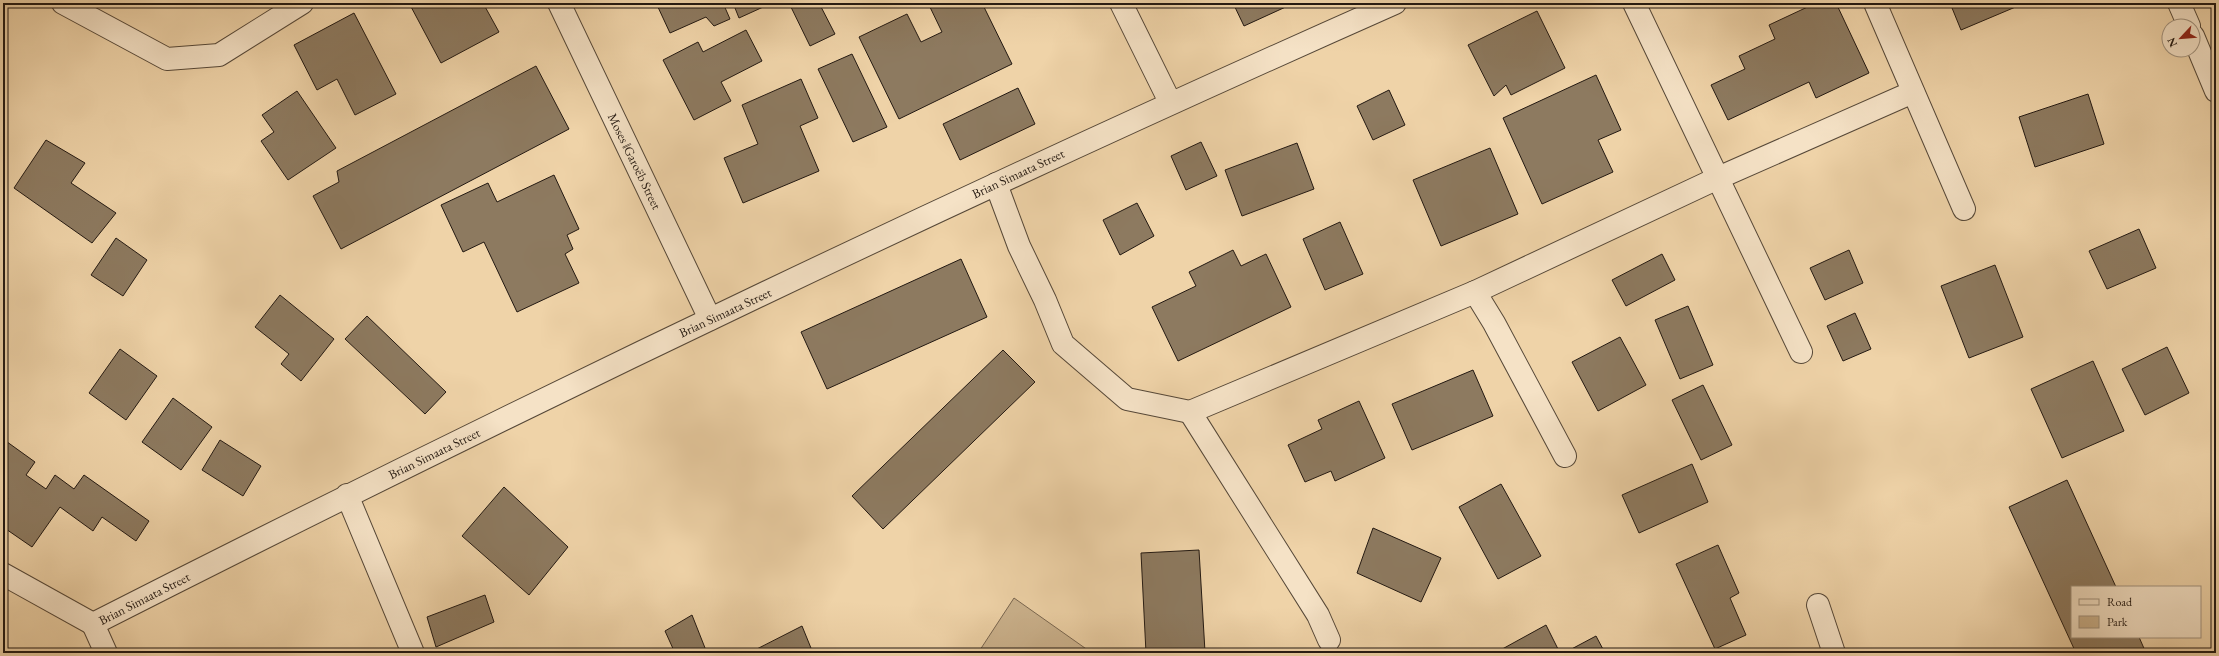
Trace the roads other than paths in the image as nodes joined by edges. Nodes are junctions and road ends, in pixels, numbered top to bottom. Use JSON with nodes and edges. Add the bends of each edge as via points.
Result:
{"nodes":[{"id":1,"x":63,"y":3,"type":"edge"},
{"id":2,"x":302,"y":3,"type":"edge"},
{"id":3,"x":559,"y":3,"type":"edge"},
{"id":4,"x":1121,"y":3,"type":"edge"},
{"id":5,"x":1395,"y":3,"type":"edge"},
{"id":6,"x":1634,"y":3,"type":"edge"},
{"id":7,"x":1875,"y":3,"type":"edge"},
{"id":8,"x":2179,"y":3,"type":"edge"},
{"id":9,"x":2186,"y":18,"type":"edge"},
{"id":10,"x":2201,"y":55,"type":"edge"},
{"id":11,"x":2216,"y":91,"type":"edge"},
{"id":12,"x":1913,"y":92,"type":"junction"},
{"id":13,"x":1170,"y":102,"type":"junction"},
{"id":14,"x":1718,"y":178,"type":"junction"},
{"id":15,"x":996,"y":184,"type":"junction"},
{"id":16,"x":1964,"y":209,"type":"dead end"},
{"id":17,"x":1475,"y":292,"type":"junction"},
{"id":18,"x":710,"y":319,"type":"junction"},
{"id":19,"x":1801,"y":352,"type":"dead end"},
{"id":20,"x":1190,"y":412,"type":"junction"},
{"id":21,"x":1565,"y":456,"type":"dead end"},
{"id":22,"x":347,"y":495,"type":"junction"},
{"id":23,"x":3,"y":574,"type":"edge"},
{"id":24,"x":1818,"y":605,"type":"dead end"},
{"id":25,"x":93,"y":624,"type":"junction"},
{"id":26,"x":1330,"y":640,"type":"dead end"},
{"id":27,"x":106,"y":653,"type":"edge"},
{"id":28,"x":413,"y":653,"type":"edge"},
{"id":29,"x":1834,"y":653,"type":"edge"}],
"edges":[{"from":1,"to":2,"type":"street","via":[[167,59],[219,55]]},
{"from":3,"to":18,"type":"street","name":"Moses ǁGaroëb Street"},
{"from":4,"to":13,"type":"street"},
{"from":5,"to":13,"type":"street","name":"Brian Simaata Street"},
{"from":6,"to":14,"type":"street"},
{"from":7,"to":12,"type":"street"},
{"from":8,"to":9,"type":"street"},
{"from":10,"to":11,"type":"street"},
{"from":12,"to":14,"type":"street"},
{"from":12,"to":16,"type":"street"},
{"from":13,"to":15,"type":"street","name":"Brian Simaata Street"},
{"from":14,"to":17,"type":"street"},
{"from":14,"to":19,"type":"street"},
{"from":15,"to":18,"type":"street","name":"Brian Simaata Street"},
{"from":15,"to":20,"type":"street","via":[[1019,246],[1063,344],[1127,399]]},
{"from":17,"to":20,"type":"street"},
{"from":17,"to":21,"type":"street"},
{"from":18,"to":22,"type":"street","name":"Brian Simaata Street"},
{"from":20,"to":26,"type":"street","via":[[1318,615]]},
{"from":22,"to":25,"type":"street","name":"Brian Simaata Street"},
{"from":22,"to":28,"type":"street"},
{"from":23,"to":25,"type":"street"},
{"from":24,"to":29,"type":"street"},
{"from":25,"to":27,"type":"street","name":"Brian Simaata Street"}]}
